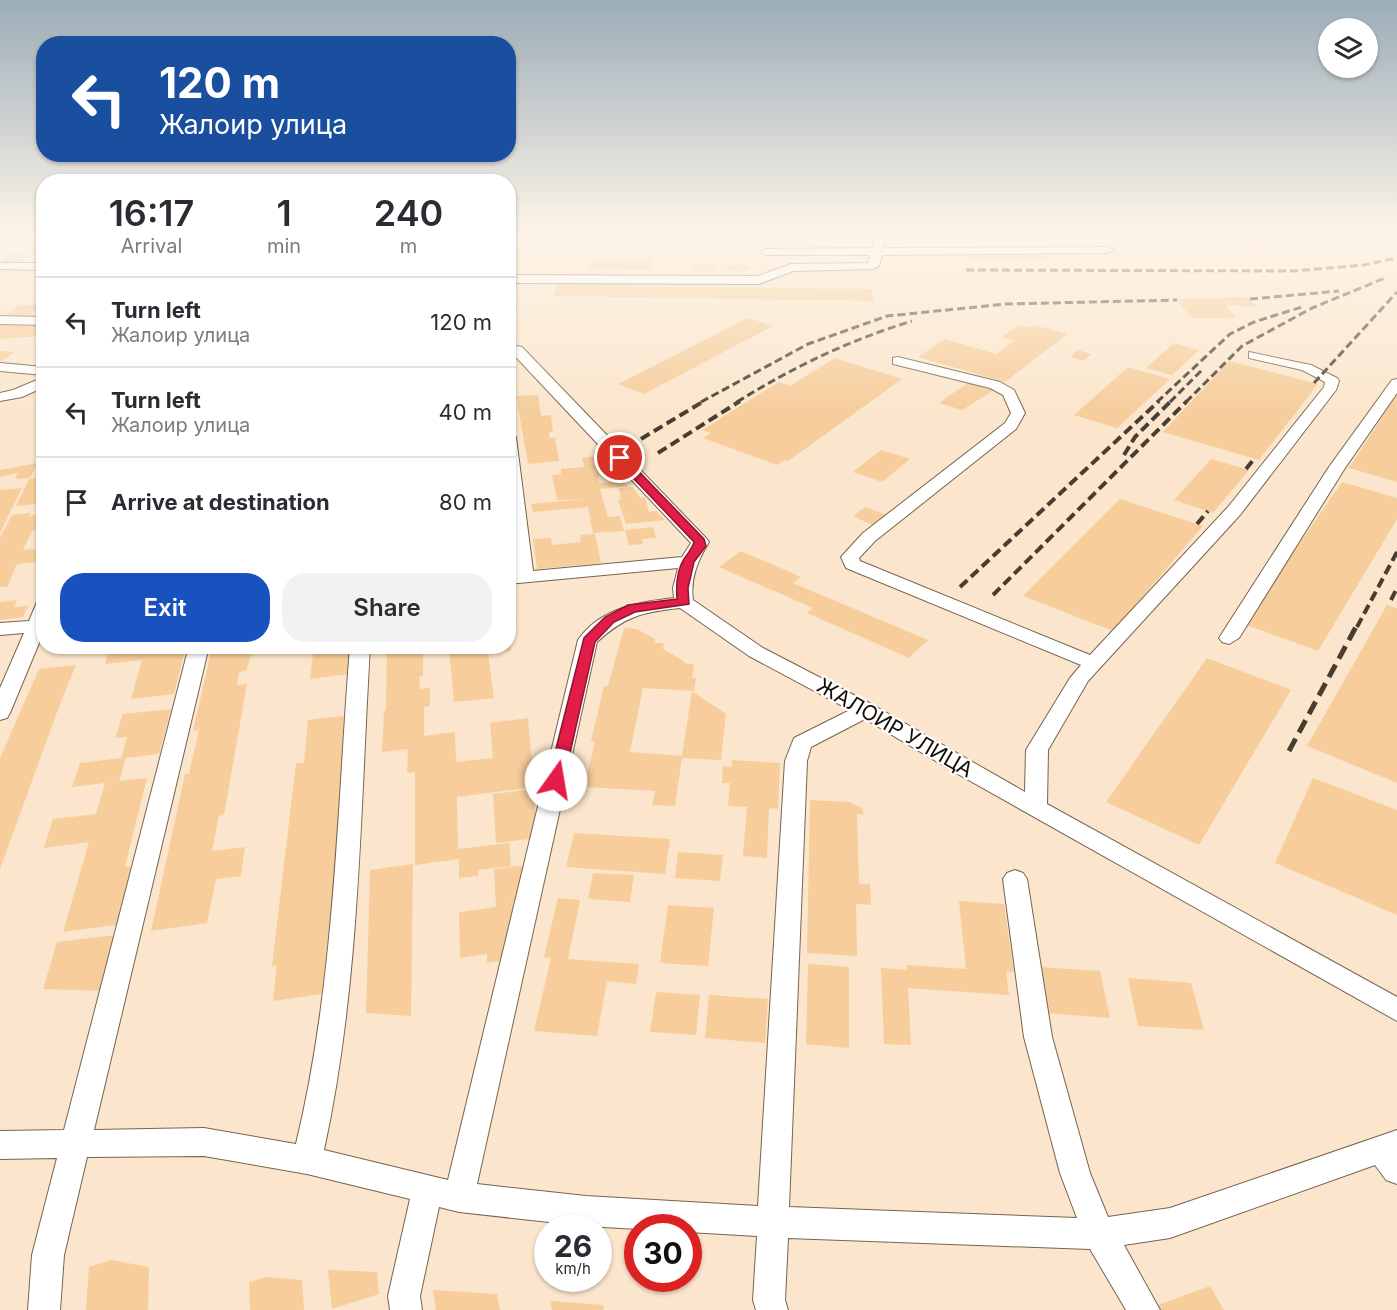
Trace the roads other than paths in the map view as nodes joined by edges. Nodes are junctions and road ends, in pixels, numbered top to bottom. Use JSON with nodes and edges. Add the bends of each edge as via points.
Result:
{"nodes":[{"id":1,"x":0,"y":320,"type":"edge"},
{"id":2,"x":36,"y":321,"type":"edge"},
{"id":3,"x":1254,"y":355,"type":"dead end"},
{"id":4,"x":516,"y":356,"type":"edge"},
{"id":5,"x":898,"y":361,"type":"dead end"},
{"id":6,"x":0,"y":367,"type":"edge"},
{"id":7,"x":36,"y":370,"type":"edge"},
{"id":8,"x":1397,"y":383,"type":"edge"},
{"id":9,"x":36,"y":385,"type":"edge"},
{"id":10,"x":0,"y":397,"type":"edge"},
{"id":11,"x":688,"y":562,"type":"junction"},
{"id":12,"x":516,"y":563,"type":"edge"},
{"id":13,"x":517,"y":579,"type":"edge"},
{"id":14,"x":684,"y":602,"type":"junction"},
{"id":15,"x":36,"y":625,"type":"edge"},
{"id":16,"x":0,"y":629,"type":"edge"},
{"id":17,"x":36,"y":634,"type":"edge"},
{"id":18,"x":1229,"y":638,"type":"dead end"},
{"id":19,"x":197,"y":654,"type":"edge"},
{"id":20,"x":359,"y":654,"type":"edge"},
{"id":21,"x":1093,"y":663,"type":"junction"},
{"id":22,"x":866,"y":710,"type":"junction"},
{"id":23,"x":0,"y":713,"type":"edge"},
{"id":24,"x":1036,"y":808,"type":"junction"},
{"id":25,"x":1015,"y":879,"type":"dead end"},
{"id":26,"x":1397,"y":1010,"type":"edge"},
{"id":27,"x":78,"y":1142,"type":"junction"},
{"id":28,"x":0,"y":1145,"type":"edge"},
{"id":29,"x":1392,"y":1154,"type":"edge"},
{"id":30,"x":307,"y":1160,"type":"junction"},
{"id":31,"x":427,"y":1190,"type":"junction"},
{"id":32,"x":459,"y":1197,"type":"junction"},
{"id":33,"x":772,"y":1222,"type":"junction"},
{"id":34,"x":1099,"y":1234,"type":"junction"},
{"id":35,"x":44,"y":1310,"type":"edge"},
{"id":36,"x":406,"y":1310,"type":"edge"},
{"id":37,"x":772,"y":1310,"type":"edge"},
{"id":38,"x":1144,"y":1310,"type":"edge"}],
"edges":[{"from":1,"to":2,"type":"street"},
{"from":3,"to":21,"type":"street","via":[[1312,370],[1328,377],[1331,387],[1234,511]]},
{"from":4,"to":11,"type":"street","via":[[700,542]]},
{"from":5,"to":21,"type":"street","via":[[995,385],[1009,393],[1018,413],[1011,426],[869,537],[850,557],[852,564]]},
{"from":6,"to":7,"type":"street"},
{"from":8,"to":18,"type":"street","via":[[1337,467]]},
{"from":9,"to":10,"type":"street"},
{"from":11,"to":13,"type":"street"},
{"from":11,"to":14,"type":"street","via":[[682,588]]},
{"from":12,"to":13,"type":"street"},
{"from":14,"to":22,"type":"street","name":"ЖАЛОИР УЛИЦА","via":[[756,652]]},
{"from":14,"to":32,"type":"street","via":[[632,608],[609,620],[588,640]]},
{"from":15,"to":16,"type":"street"},
{"from":17,"to":23,"type":"street"},
{"from":19,"to":27,"type":"street"},
{"from":20,"to":30,"type":"street","via":[[336,1002],[325,1082]]},
{"from":21,"to":24,"type":"street","via":[[1037,750]]},
{"from":22,"to":24,"type":"street","name":"ЖАЛОИР УЛИЦА"},
{"from":22,"to":33,"type":"street","via":[[802,743],[796,761]]},
{"from":24,"to":26,"type":"street","name":"ЖАЛОИР УЛИЦА"},
{"from":25,"to":34,"type":"street","via":[[1038,1037],[1075,1173]]},
{"from":27,"to":28,"type":"street"},
{"from":27,"to":30,"type":"street","via":[[204,1142]]},
{"from":27,"to":35,"type":"street","via":[[48,1255]]},
{"from":29,"to":34,"type":"street","via":[[1170,1223]]},
{"from":30,"to":31,"type":"street"},
{"from":31,"to":32,"type":"street"},
{"from":31,"to":36,"type":"street","via":[[404,1296]]},
{"from":32,"to":33,"type":"street","via":[[586,1211]]},
{"from":33,"to":34,"type":"street"},
{"from":33,"to":37,"type":"street"},
{"from":34,"to":38,"type":"street"}]}
